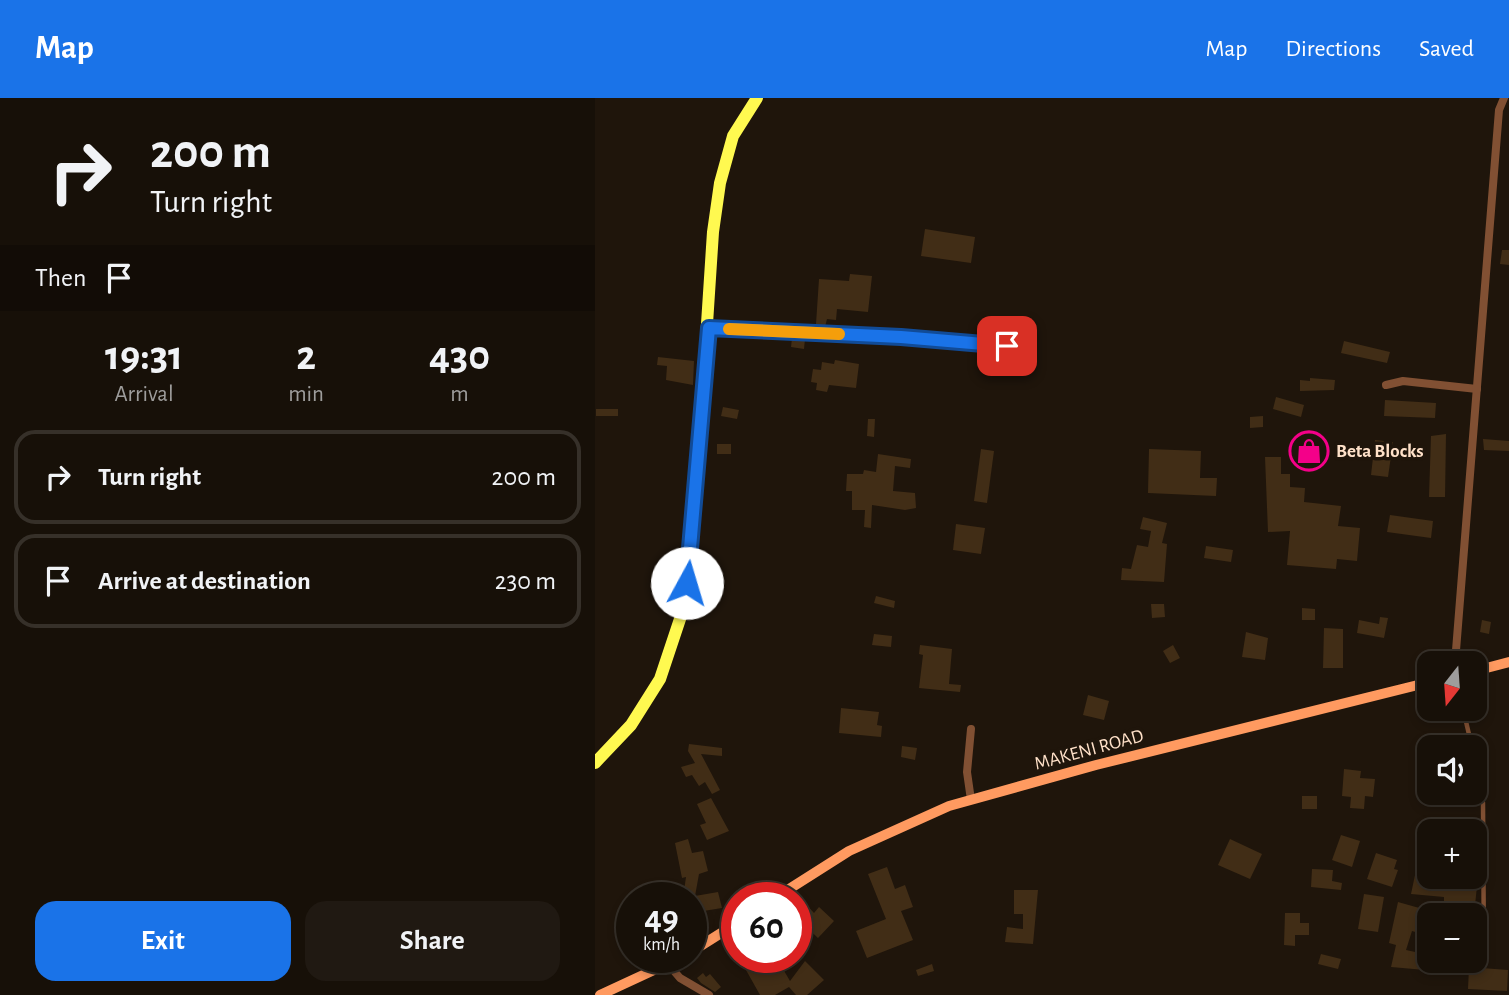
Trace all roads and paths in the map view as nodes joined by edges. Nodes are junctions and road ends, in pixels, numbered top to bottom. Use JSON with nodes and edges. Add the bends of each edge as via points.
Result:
{"nodes":[{"id":1,"x":757,"y":98,"type":"edge"},
{"id":2,"x":1504,"y":98,"type":"edge"},
{"id":3,"x":709,"y":328,"type":"junction"},
{"id":4,"x":1007,"y":346,"type":"dead end"},
{"id":5,"x":1386,"y":385,"type":"dead end"},
{"id":6,"x":1477,"y":389,"type":"junction"},
{"id":7,"x":1456,"y":651,"type":"edge"},
{"id":8,"x":1509,"y":662,"type":"edge"},
{"id":9,"x":1487,"y":668,"type":"edge"},
{"id":10,"x":1417,"y":685,"type":"edge"},
{"id":11,"x":971,"y":729,"type":"dead end"},
{"id":12,"x":595,"y":763,"type":"edge"},
{"id":13,"x":971,"y":800,"type":"junction"},
{"id":14,"x":1483,"y":805,"type":"edge"},
{"id":15,"x":800,"y":882,"type":"edge"},
{"id":16,"x":1484,"y":903,"type":"edge"},
{"id":17,"x":648,"y":973,"type":"edge"},
{"id":18,"x":676,"y":973,"type":"edge"},
{"id":19,"x":600,"y":995,"type":"edge"},
{"id":20,"x":709,"y":995,"type":"edge"}],
"edges":[{"from":1,"to":3,"type":"main road","via":[[733,136],[720,183]]},
{"from":2,"to":6,"type":"street","via":[[1499,110]]},
{"from":3,"to":4,"type":"street"},
{"from":3,"to":12,"type":"main road","via":[[684,607],[660,679],[631,725]]},
{"from":5,"to":6,"type":"street","via":[[1403,381]]},
{"from":6,"to":7,"type":"street"},
{"from":8,"to":9,"type":"main road"},
{"from":10,"to":13,"type":"main road","name":"MAKENI ROAD"},
{"from":11,"to":13,"type":"street","via":[[967,772]]},
{"from":13,"to":15,"type":"main road","name":"MAKENI ROAD","via":[[849,850]]},
{"from":14,"to":16,"type":"lane"},
{"from":17,"to":19,"type":"main road"},
{"from":18,"to":20,"type":"street"}]}
